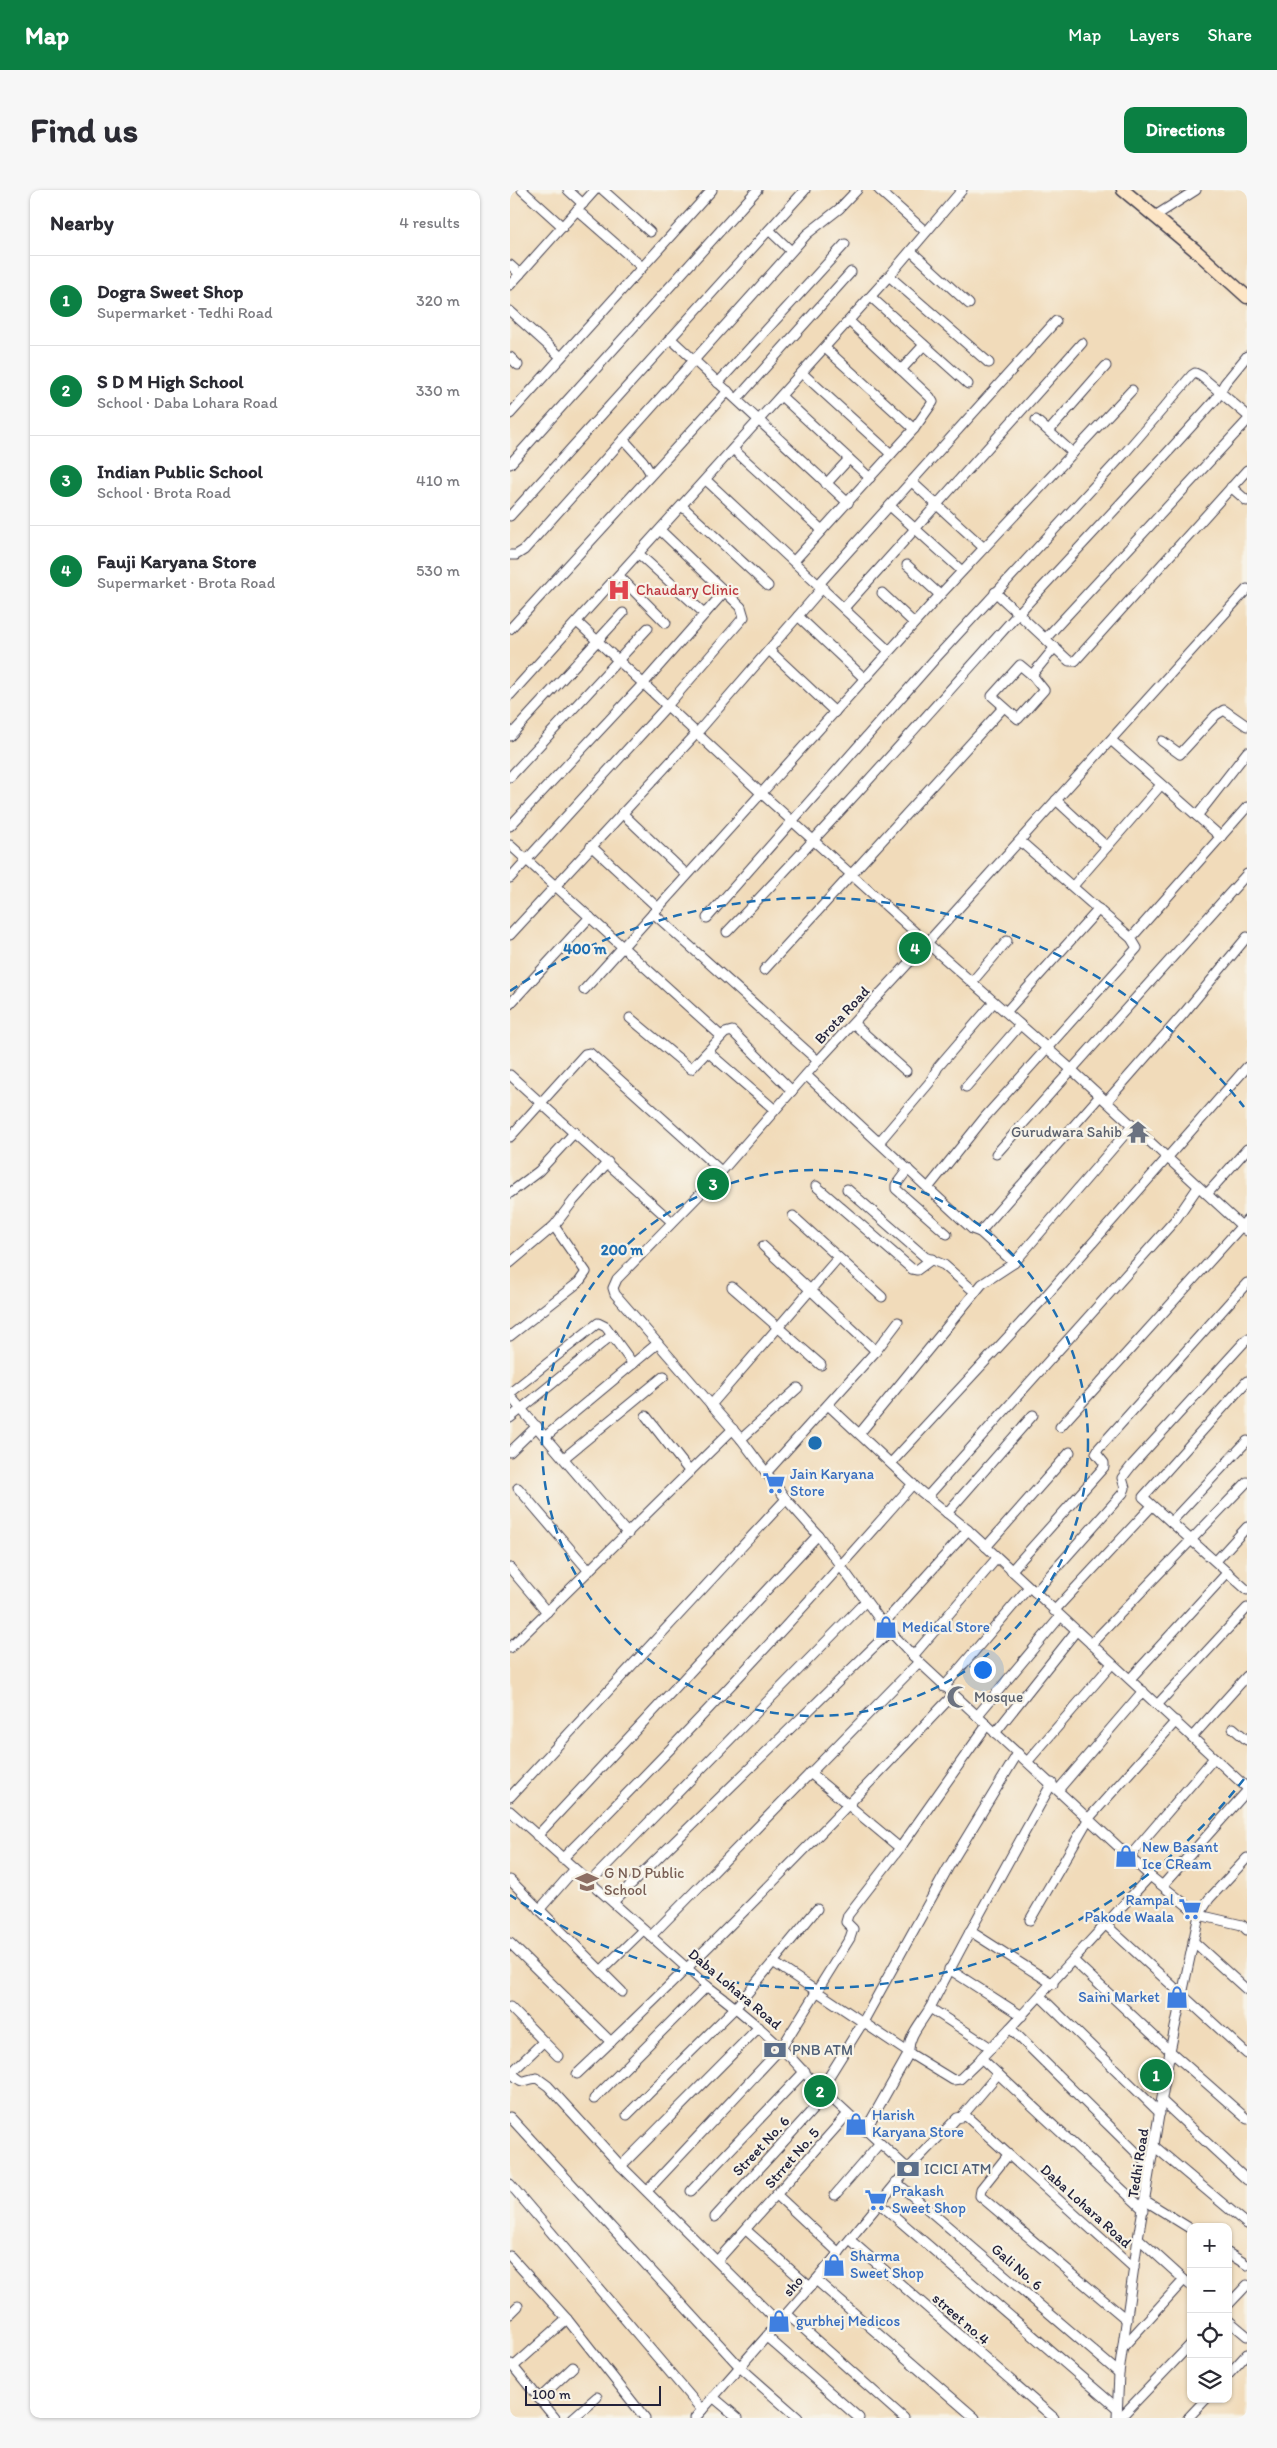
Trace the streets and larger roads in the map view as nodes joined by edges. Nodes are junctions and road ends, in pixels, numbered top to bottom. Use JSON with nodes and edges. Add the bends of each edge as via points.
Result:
{"nodes":[{"id":1,"x":522,"y":190,"type":"edge"},
{"id":2,"x":568,"y":190,"type":"edge"},
{"id":3,"x":594,"y":190,"type":"edge"},
{"id":4,"x":603,"y":190,"type":"edge"},
{"id":5,"x":712,"y":190,"type":"edge"},
{"id":6,"x":757,"y":190,"type":"edge"},
{"id":7,"x":805,"y":190,"type":"edge"},
{"id":8,"x":857,"y":190,"type":"edge"},
{"id":9,"x":879,"y":190,"type":"edge"},
{"id":10,"x":962,"y":190,"type":"edge"},
{"id":11,"x":1124,"y":190,"type":"edge"},
{"id":12,"x":1196,"y":190,"type":"edge"},
{"id":13,"x":580,"y":207,"type":"junction"},
{"id":14,"x":1155,"y":216,"type":"junction"},
{"id":15,"x":563,"y":227,"type":"junction"},
{"id":16,"x":769,"y":230,"type":"junction"},
{"id":17,"x":650,"y":232,"type":"dead end"},
{"id":18,"x":926,"y":232,"type":"junction"},
{"id":19,"x":845,"y":244,"type":"dead end"},
{"id":20,"x":791,"y":251,"type":"junction"},
{"id":21,"x":911,"y":251,"type":"junction"},
{"id":22,"x":510,"y":265,"type":"edge"},
{"id":23,"x":642,"y":268,"type":"junction"},
{"id":24,"x":851,"y":272,"type":"dead end"},
{"id":25,"x":520,"y":274,"type":"junction"},
{"id":26,"x":889,"y":276,"type":"junction"},
{"id":27,"x":510,"y":285,"type":"edge"},
{"id":28,"x":871,"y":297,"type":"junction"},
{"id":29,"x":1247,"y":297,"type":"edge"},
{"id":30,"x":969,"y":304,"type":"dead end"},
{"id":31,"x":510,"y":311,"type":"edge"},
{"id":32,"x":849,"y":321,"type":"junction"},
{"id":33,"x":1056,"y":321,"type":"dead end"},
{"id":34,"x":670,"y":338,"type":"junction"},
{"id":35,"x":1082,"y":343,"type":"dead end"},
{"id":36,"x":924,"y":345,"type":"junction"},
{"id":37,"x":825,"y":348,"type":"junction"},
{"id":38,"x":1247,"y":356,"type":"edge"},
{"id":39,"x":510,"y":357,"type":"edge"},
{"id":40,"x":561,"y":357,"type":"junction"},
{"id":41,"x":694,"y":359,"type":"junction"},
{"id":42,"x":989,"y":363,"type":"dead end"},
{"id":43,"x":518,"y":365,"type":"dead end"},
{"id":44,"x":1106,"y":366,"type":"dead end"},
{"id":45,"x":901,"y":370,"type":"junction"},
{"id":46,"x":802,"y":373,"type":"junction"},
{"id":47,"x":718,"y":383,"type":"junction"},
{"id":48,"x":968,"y":384,"type":"dead end"},
{"id":49,"x":1132,"y":390,"type":"dead end"},
{"id":50,"x":728,"y":391,"type":"junction"},
{"id":51,"x":1220,"y":391,"type":"junction"},
{"id":52,"x":781,"y":396,"type":"junction"},
{"id":53,"x":737,"y":399,"type":"junction"},
{"id":54,"x":510,"y":414,"type":"edge"},
{"id":55,"x":1247,"y":415,"type":"edge"},
{"id":56,"x":759,"y":420,"type":"junction"},
{"id":57,"x":1036,"y":420,"type":"dead end"},
{"id":58,"x":1247,"y":421,"type":"edge"},
{"id":59,"x":914,"y":429,"type":"junction"},
{"id":60,"x":1049,"y":431,"type":"junction"},
{"id":61,"x":623,"y":440,"type":"junction"},
{"id":62,"x":733,"y":449,"type":"junction"},
{"id":63,"x":1073,"y":453,"type":"junction"},
{"id":64,"x":891,"y":454,"type":"junction"},
{"id":65,"x":849,"y":459,"type":"junction"},
{"id":66,"x":510,"y":464,"type":"edge"},
{"id":67,"x":1247,"y":470,"type":"edge"},
{"id":68,"x":651,"y":474,"type":"junction"},
{"id":69,"x":870,"y":478,"type":"junction"},
{"id":70,"x":706,"y":480,"type":"junction"},
{"id":71,"x":912,"y":482,"type":"junction"},
{"id":72,"x":826,"y":484,"type":"junction"},
{"id":73,"x":1231,"y":487,"type":"junction"},
{"id":74,"x":1247,"y":501,"type":"edge"},
{"id":75,"x":848,"y":503,"type":"junction"},
{"id":76,"x":937,"y":505,"type":"junction"},
{"id":77,"x":682,"y":506,"type":"junction"},
{"id":78,"x":890,"y":506,"type":"junction"},
{"id":79,"x":510,"y":516,"type":"edge"},
{"id":80,"x":915,"y":528,"type":"junction"},
{"id":81,"x":660,"y":530,"type":"junction"},
{"id":82,"x":822,"y":530,"type":"junction"},
{"id":83,"x":984,"y":548,"type":"junction"},
{"id":84,"x":639,"y":554,"type":"junction"},
{"id":85,"x":510,"y":556,"type":"edge"},
{"id":86,"x":794,"y":561,"type":"junction"},
{"id":87,"x":907,"y":565,"type":"dead end"},
{"id":88,"x":962,"y":571,"type":"junction"},
{"id":89,"x":619,"y":576,"type":"junction"},
{"id":90,"x":768,"y":586,"type":"dead end"},
{"id":91,"x":821,"y":586,"type":"junction"},
{"id":92,"x":1247,"y":589,"type":"edge"},
{"id":93,"x":725,"y":592,"type":"junction"},
{"id":94,"x":995,"y":592,"type":"junction"},
{"id":95,"x":882,"y":594,"type":"dead end"},
{"id":96,"x":940,"y":595,"type":"junction"},
{"id":97,"x":844,"y":608,"type":"junction"},
{"id":98,"x":623,"y":613,"type":"dead end"},
{"id":99,"x":705,"y":614,"type":"junction"},
{"id":100,"x":1019,"y":614,"type":"junction"},
{"id":101,"x":798,"y":616,"type":"junction"},
{"id":102,"x":577,"y":622,"type":"junction"},
{"id":103,"x":666,"y":623,"type":"dead end"},
{"id":104,"x":914,"y":623,"type":"junction"},
{"id":105,"x":648,"y":628,"type":"dead end"},
{"id":106,"x":510,"y":629,"type":"edge"},
{"id":107,"x":1046,"y":638,"type":"junction"},
{"id":108,"x":596,"y":642,"type":"junction"},
{"id":109,"x":1056,"y":647,"type":"junction"},
{"id":110,"x":770,"y":650,"type":"junction"},
{"id":111,"x":889,"y":651,"type":"junction"},
{"id":112,"x":617,"y":661,"type":"junction"},
{"id":113,"x":1032,"y":675,"type":"junction"},
{"id":114,"x":865,"y":679,"type":"junction"},
{"id":115,"x":643,"y":684,"type":"junction"},
{"id":116,"x":510,"y":694,"type":"edge"},
{"id":117,"x":667,"y":706,"type":"junction"},
{"id":118,"x":1003,"y":708,"type":"junction"},
{"id":119,"x":835,"y":712,"type":"junction"},
{"id":120,"x":1247,"y":726,"type":"edge"},
{"id":121,"x":696,"y":733,"type":"junction"},
{"id":122,"x":510,"y":736,"type":"edge"},
{"id":123,"x":1111,"y":740,"type":"junction"},
{"id":124,"x":1162,"y":741,"type":"dead end"},
{"id":125,"x":1247,"y":752,"type":"edge"},
{"id":126,"x":510,"y":777,"type":"edge"},
{"id":127,"x":1161,"y":785,"type":"junction"},
{"id":128,"x":760,"y":793,"type":"junction"},
{"id":129,"x":1056,"y":800,"type":"junction"},
{"id":130,"x":1247,"y":807,"type":"edge"},
{"id":131,"x":622,"y":813,"type":"junction"},
{"id":132,"x":1197,"y":816,"type":"junction"},
{"id":133,"x":792,"y":822,"type":"junction"},
{"id":134,"x":510,"y":826,"type":"edge"},
{"id":135,"x":1220,"y":837,"type":"junction"},
{"id":136,"x":814,"y":841,"type":"junction"},
{"id":137,"x":1020,"y":841,"type":"junction"},
{"id":138,"x":510,"y":845,"type":"edge"},
{"id":139,"x":591,"y":846,"type":"junction"},
{"id":140,"x":1107,"y":847,"type":"junction"},
{"id":141,"x":526,"y":860,"type":"junction"},
{"id":142,"x":1247,"y":874,"type":"edge"},
{"id":143,"x":687,"y":875,"type":"junction"},
{"id":144,"x":851,"y":875,"type":"junction"},
{"id":145,"x":510,"y":878,"type":"edge"},
{"id":146,"x":554,"y":886,"type":"junction"},
{"id":147,"x":1072,"y":886,"type":"junction"},
{"id":148,"x":1099,"y":909,"type":"junction"},
{"id":149,"x":656,"y":911,"type":"junction"},
{"id":150,"x":590,"y":917,"type":"junction"},
{"id":151,"x":706,"y":918,"type":"dead end"},
{"id":152,"x":726,"y":932,"type":"dead end"},
{"id":153,"x":510,"y":935,"type":"edge"},
{"id":154,"x":1247,"y":937,"type":"edge"},
{"id":155,"x":1131,"y":938,"type":"junction"},
{"id":156,"x":1006,"y":941,"type":"dead end"},
{"id":157,"x":927,"y":943,"type":"junction"},
{"id":158,"x":624,"y":947,"type":"junction"},
{"id":159,"x":764,"y":970,"type":"dead end"},
{"id":160,"x":972,"y":982,"type":"junction"},
{"id":161,"x":584,"y":990,"type":"dead end"},
{"id":162,"x":994,"y":1002,"type":"junction"},
{"id":163,"x":510,"y":1004,"type":"edge"},
{"id":164,"x":1006,"y":1012,"type":"junction"},
{"id":165,"x":630,"y":1018,"type":"dead end"},
{"id":166,"x":854,"y":1024,"type":"junction"},
{"id":167,"x":1020,"y":1025,"type":"junction"},
{"id":168,"x":721,"y":1036,"type":"junction"},
{"id":169,"x":1046,"y":1048,"type":"junction"},
{"id":170,"x":708,"y":1052,"type":"junction"},
{"id":171,"x":818,"y":1061,"type":"junction"},
{"id":172,"x":1247,"y":1068,"type":"edge"},
{"id":173,"x":1072,"y":1070,"type":"junction"},
{"id":174,"x":906,"y":1071,"type":"dead end"},
{"id":175,"x":510,"y":1075,"type":"edge"},
{"id":176,"x":806,"y":1075,"type":"junction"},
{"id":177,"x":966,"y":1087,"type":"dead end"},
{"id":178,"x":792,"y":1091,"type":"junction"},
{"id":179,"x":1104,"y":1098,"type":"junction"},
{"id":180,"x":542,"y":1102,"type":"junction"},
{"id":181,"x":775,"y":1110,"type":"junction"},
{"id":182,"x":1132,"y":1126,"type":"junction"},
{"id":183,"x":576,"y":1132,"type":"junction"},
{"id":184,"x":510,"y":1137,"type":"edge"},
{"id":185,"x":880,"y":1141,"type":"junction"},
{"id":186,"x":1247,"y":1149,"type":"edge"},
{"id":187,"x":996,"y":1154,"type":"dead end"},
{"id":188,"x":1166,"y":1158,"type":"junction"},
{"id":189,"x":608,"y":1162,"type":"junction"},
{"id":190,"x":908,"y":1169,"type":"junction"},
{"id":191,"x":721,"y":1171,"type":"junction"},
{"id":192,"x":816,"y":1186,"type":"dead end"},
{"id":193,"x":1198,"y":1187,"type":"junction"},
{"id":194,"x":928,"y":1188,"type":"junction"},
{"id":195,"x":847,"y":1189,"type":"dead end"},
{"id":196,"x":510,"y":1193,"type":"edge"},
{"id":197,"x":1207,"y":1194,"type":"junction"},
{"id":198,"x":793,"y":1216,"type":"dead end"},
{"id":199,"x":672,"y":1222,"type":"junction"},
{"id":200,"x":1245,"y":1225,"type":"edge"},
{"id":201,"x":554,"y":1226,"type":"junction"},
{"id":202,"x":980,"y":1232,"type":"junction"},
{"id":203,"x":948,"y":1234,"type":"dead end"},
{"id":204,"x":763,"y":1246,"type":"dead end"},
{"id":205,"x":838,"y":1258,"type":"junction"},
{"id":206,"x":932,"y":1260,"type":"junction"},
{"id":207,"x":510,"y":1262,"type":"edge"},
{"id":208,"x":1014,"y":1263,"type":"junction"},
{"id":209,"x":1247,"y":1283,"type":"edge"},
{"id":210,"x":732,"y":1286,"type":"dead end"},
{"id":211,"x":810,"y":1289,"type":"junction"},
{"id":212,"x":975,"y":1292,"type":"junction"},
{"id":213,"x":882,"y":1297,"type":"dead end"},
{"id":214,"x":898,"y":1322,"type":"dead end"},
{"id":215,"x":776,"y":1327,"type":"junction"},
{"id":216,"x":510,"y":1336,"type":"edge"},
{"id":217,"x":612,"y":1336,"type":"junction"},
{"id":218,"x":1247,"y":1339,"type":"edge"},
{"id":219,"x":658,"y":1343,"type":"junction"},
{"id":220,"x":876,"y":1351,"type":"junction"},
{"id":221,"x":633,"y":1364,"type":"junction"},
{"id":222,"x":821,"y":1365,"type":"dead end"},
{"id":223,"x":664,"y":1376,"type":"dead end"},
{"id":224,"x":1247,"y":1381,"type":"edge"},
{"id":225,"x":798,"y":1388,"type":"dead end"},
{"id":226,"x":510,"y":1394,"type":"edge"},
{"id":227,"x":711,"y":1404,"type":"junction"},
{"id":228,"x":828,"y":1405,"type":"junction"},
{"id":229,"x":521,"y":1409,"type":"junction"},
{"id":230,"x":1033,"y":1415,"type":"dead end"},
{"id":231,"x":646,"y":1416,"type":"dead end"},
{"id":232,"x":510,"y":1418,"type":"edge"},
{"id":233,"x":537,"y":1426,"type":"junction"},
{"id":234,"x":1060,"y":1427,"type":"dead end"},
{"id":235,"x":733,"y":1429,"type":"junction"},
{"id":236,"x":860,"y":1433,"type":"junction"},
{"id":237,"x":546,"y":1436,"type":"junction"},
{"id":238,"x":741,"y":1439,"type":"junction"},
{"id":239,"x":1247,"y":1441,"type":"edge"},
{"id":240,"x":510,"y":1452,"type":"edge"},
{"id":241,"x":1070,"y":1452,"type":"dead end"},
{"id":242,"x":564,"y":1458,"type":"junction"},
{"id":243,"x":891,"y":1463,"type":"junction"},
{"id":244,"x":690,"y":1472,"type":"junction"},
{"id":245,"x":766,"y":1473,"type":"junction"},
{"id":246,"x":1247,"y":1482,"type":"edge"},
{"id":247,"x":913,"y":1484,"type":"junction"},
{"id":248,"x":518,"y":1488,"type":"dead end"},
{"id":249,"x":928,"y":1497,"type":"junction"},
{"id":250,"x":786,"y":1499,"type":"junction"},
{"id":251,"x":1152,"y":1506,"type":"junction"},
{"id":252,"x":948,"y":1513,"type":"junction"},
{"id":253,"x":1171,"y":1522,"type":"junction"},
{"id":254,"x":1247,"y":1527,"type":"edge"},
{"id":255,"x":968,"y":1530,"type":"junction"},
{"id":256,"x":628,"y":1534,"type":"junction"},
{"id":257,"x":818,"y":1536,"type":"junction"},
{"id":258,"x":1192,"y":1540,"type":"junction"},
{"id":259,"x":986,"y":1547,"type":"junction"},
{"id":260,"x":997,"y":1558,"type":"junction"},
{"id":261,"x":1216,"y":1561,"type":"junction"},
{"id":262,"x":841,"y":1566,"type":"junction"},
{"id":263,"x":510,"y":1568,"type":"edge"},
{"id":264,"x":589,"y":1571,"type":"junction"},
{"id":265,"x":1011,"y":1571,"type":"junction"},
{"id":266,"x":1228,"y":1572,"type":"junction"},
{"id":267,"x":1246,"y":1586,"type":"edge"},
{"id":268,"x":1032,"y":1589,"type":"junction"},
{"id":269,"x":866,"y":1601,"type":"junction"},
{"id":270,"x":1247,"y":1608,"type":"edge"},
{"id":271,"x":547,"y":1612,"type":"junction"},
{"id":272,"x":1057,"y":1614,"type":"junction"},
{"id":273,"x":884,"y":1624,"type":"junction"},
{"id":274,"x":890,"y":1631,"type":"junction"},
{"id":275,"x":1076,"y":1631,"type":"junction"},
{"id":276,"x":1091,"y":1644,"type":"junction"},
{"id":277,"x":510,"y":1648,"type":"edge"},
{"id":278,"x":916,"y":1659,"type":"junction"},
{"id":279,"x":1112,"y":1664,"type":"junction"},
{"id":280,"x":1247,"y":1676,"type":"edge"},
{"id":281,"x":1130,"y":1679,"type":"junction"},
{"id":282,"x":944,"y":1686,"type":"junction"},
{"id":283,"x":1143,"y":1691,"type":"junction"},
{"id":284,"x":953,"y":1695,"type":"junction"},
{"id":285,"x":1158,"y":1704,"type":"junction"},
{"id":286,"x":977,"y":1716,"type":"junction"},
{"id":287,"x":1176,"y":1721,"type":"junction"},
{"id":288,"x":987,"y":1725,"type":"junction"},
{"id":289,"x":1233,"y":1728,"type":"dead end"},
{"id":290,"x":995,"y":1733,"type":"junction"},
{"id":291,"x":1192,"y":1737,"type":"junction"},
{"id":292,"x":1247,"y":1740,"type":"edge"},
{"id":293,"x":1018,"y":1753,"type":"junction"},
{"id":294,"x":1214,"y":1758,"type":"junction"},
{"id":295,"x":1028,"y":1761,"type":"junction"},
{"id":296,"x":810,"y":1773,"type":"junction"},
{"id":297,"x":1056,"y":1786,"type":"junction"},
{"id":298,"x":1247,"y":1790,"type":"edge"},
{"id":299,"x":510,"y":1796,"type":"edge"},
{"id":300,"x":848,"y":1806,"type":"junction"},
{"id":301,"x":510,"y":1812,"type":"edge"},
{"id":302,"x":1089,"y":1818,"type":"junction"},
{"id":303,"x":537,"y":1836,"type":"junction"},
{"id":304,"x":900,"y":1848,"type":"junction"},
{"id":305,"x":1130,"y":1856,"type":"junction"},
{"id":306,"x":1247,"y":1858,"type":"edge"},
{"id":307,"x":562,"y":1859,"type":"junction"},
{"id":308,"x":574,"y":1870,"type":"junction"},
{"id":309,"x":1150,"y":1876,"type":"junction"},
{"id":310,"x":510,"y":1880,"type":"edge"},
{"id":311,"x":589,"y":1883,"type":"junction"},
{"id":312,"x":1163,"y":1885,"type":"junction"},
{"id":313,"x":613,"y":1902,"type":"junction"},
{"id":314,"x":818,"y":1909,"type":"dead end"},
{"id":315,"x":538,"y":1910,"type":"junction"},
{"id":316,"x":1199,"y":1915,"type":"junction"},
{"id":317,"x":1030,"y":1920,"type":"dead end"},
{"id":318,"x":1106,"y":1925,"type":"junction"},
{"id":319,"x":1245,"y":1925,"type":"edge"},
{"id":320,"x":643,"y":1930,"type":"junction"},
{"id":321,"x":970,"y":1930,"type":"junction"},
{"id":322,"x":651,"y":1936,"type":"junction"},
{"id":323,"x":1193,"y":1941,"type":"junction"},
{"id":324,"x":510,"y":1943,"type":"edge"},
{"id":325,"x":1074,"y":1961,"type":"junction"},
{"id":326,"x":773,"y":1962,"type":"junction"},
{"id":327,"x":687,"y":1968,"type":"junction"},
{"id":328,"x":949,"y":1969,"type":"junction"},
{"id":329,"x":602,"y":1972,"type":"junction"},
{"id":330,"x":1053,"y":1984,"type":"junction"},
{"id":331,"x":707,"y":1986,"type":"junction"},
{"id":332,"x":1247,"y":1990,"type":"edge"},
{"id":333,"x":622,"y":1992,"type":"dead end"},
{"id":334,"x":816,"y":1992,"type":"junction"},
{"id":335,"x":1182,"y":1994,"type":"junction"},
{"id":336,"x":1041,"y":1997,"type":"junction"},
{"id":337,"x":510,"y":2007,"type":"edge"},
{"id":338,"x":736,"y":2007,"type":"junction"},
{"id":339,"x":930,"y":2008,"type":"junction"},
{"id":340,"x":1022,"y":2016,"type":"junction"},
{"id":341,"x":863,"y":2022,"type":"junction"},
{"id":342,"x":759,"y":2027,"type":"junction"},
{"id":343,"x":1010,"y":2028,"type":"junction"},
{"id":344,"x":543,"y":2042,"type":"junction"},
{"id":345,"x":610,"y":2042,"type":"junction"},
{"id":346,"x":782,"y":2047,"type":"junction"},
{"id":347,"x":991,"y":2048,"type":"junction"},
{"id":348,"x":1170,"y":2052,"type":"junction"},
{"id":349,"x":909,"y":2053,"type":"junction"},
{"id":350,"x":1247,"y":2054,"type":"edge"},
{"id":351,"x":558,"y":2056,"type":"dead end"},
{"id":352,"x":983,"y":2057,"type":"junction"},
{"id":353,"x":805,"y":2071,"type":"junction"},
{"id":354,"x":511,"y":2072,"type":"edge"},
{"id":355,"x":577,"y":2074,"type":"dead end"},
{"id":356,"x":998,"y":2074,"type":"junction"},
{"id":357,"x":824,"y":2093,"type":"junction"},
{"id":358,"x":594,"y":2099,"type":"dead end"},
{"id":359,"x":1162,"y":2101,"type":"junction"},
{"id":360,"x":1160,"y":2113,"type":"junction"},
{"id":361,"x":627,"y":2115,"type":"dead end"},
{"id":362,"x":847,"y":2115,"type":"junction"},
{"id":363,"x":963,"y":2115,"type":"junction"},
{"id":364,"x":510,"y":2117,"type":"edge"},
{"id":365,"x":1247,"y":2119,"type":"edge"},
{"id":366,"x":865,"y":2131,"type":"junction"},
{"id":367,"x":879,"y":2144,"type":"junction"},
{"id":368,"x":1154,"y":2146,"type":"junction"},
{"id":369,"x":1008,"y":2156,"type":"junction"},
{"id":370,"x":621,"y":2166,"type":"junction"},
{"id":371,"x":1151,"y":2167,"type":"junction"},
{"id":372,"x":908,"y":2169,"type":"junction"},
{"id":373,"x":1247,"y":2180,"type":"edge"},
{"id":374,"x":896,"y":2182,"type":"junction"},
{"id":375,"x":510,"y":2184,"type":"edge"},
{"id":376,"x":647,"y":2191,"type":"junction"},
{"id":377,"x":691,"y":2191,"type":"dead end"},
{"id":378,"x":835,"y":2195,"type":"dead end"},
{"id":379,"x":778,"y":2196,"type":"junction"},
{"id":380,"x":879,"y":2203,"type":"junction"},
{"id":381,"x":1145,"y":2205,"type":"junction"},
{"id":382,"x":715,"y":2217,"type":"dead end"},
{"id":383,"x":1247,"y":2224,"type":"edge"},
{"id":384,"x":1187,"y":2227,"type":"edge"},
{"id":385,"x":746,"y":2230,"type":"junction"},
{"id":386,"x":1138,"y":2238,"type":"junction"},
{"id":387,"x":850,"y":2240,"type":"junction"},
{"id":388,"x":839,"y":2253,"type":"junction"},
{"id":389,"x":510,"y":2256,"type":"edge"},
{"id":390,"x":1232,"y":2256,"type":"edge"},
{"id":391,"x":717,"y":2261,"type":"junction"},
{"id":392,"x":1247,"y":2265,"type":"edge"},
{"id":393,"x":1134,"y":2268,"type":"junction"},
{"id":394,"x":1187,"y":2283,"type":"edge"},
{"id":395,"x":813,"y":2284,"type":"junction"},
{"id":396,"x":1247,"y":2285,"type":"edge"},
{"id":397,"x":1232,"y":2301,"type":"edge"},
{"id":398,"x":518,"y":2306,"type":"dead end"},
{"id":399,"x":510,"y":2314,"type":"edge"},
{"id":400,"x":787,"y":2314,"type":"junction"},
{"id":401,"x":566,"y":2319,"type":"junction"},
{"id":402,"x":1127,"y":2320,"type":"junction"},
{"id":403,"x":779,"y":2323,"type":"junction"},
{"id":404,"x":1232,"y":2323,"type":"edge"},
{"id":405,"x":1247,"y":2336,"type":"edge"},
{"id":406,"x":767,"y":2337,"type":"junction"},
{"id":407,"x":1123,"y":2347,"type":"junction"},
{"id":408,"x":1187,"y":2348,"type":"edge"},
{"id":409,"x":1247,"y":2354,"type":"edge"},
{"id":410,"x":511,"y":2365,"type":"edge"},
{"id":411,"x":573,"y":2367,"type":"dead end"},
{"id":412,"x":740,"y":2368,"type":"junction"},
{"id":413,"x":1232,"y":2371,"type":"edge"},
{"id":414,"x":1119,"y":2373,"type":"junction"},
{"id":415,"x":597,"y":2397,"type":"dead end"},
{"id":416,"x":713,"y":2397,"type":"junction"},
{"id":417,"x":539,"y":2399,"type":"junction"},
{"id":418,"x":1202,"y":2403,"type":"edge"},
{"id":419,"x":1117,"y":2408,"type":"junction"},
{"id":420,"x":702,"y":2410,"type":"junction"},
{"id":421,"x":554,"y":2418,"type":"edge"},
{"id":422,"x":573,"y":2418,"type":"edge"},
{"id":423,"x":645,"y":2418,"type":"edge"},
{"id":424,"x":695,"y":2418,"type":"edge"},
{"id":425,"x":738,"y":2418,"type":"edge"},
{"id":426,"x":798,"y":2418,"type":"edge"},
{"id":427,"x":859,"y":2418,"type":"edge"},
{"id":428,"x":904,"y":2418,"type":"edge"},
{"id":429,"x":975,"y":2418,"type":"edge"},
{"id":430,"x":1054,"y":2418,"type":"edge"},
{"id":431,"x":1118,"y":2418,"type":"edge"},
{"id":432,"x":1188,"y":2418,"type":"edge"}],
"edges":[{"from":1,"to":15,"type":"street"},
{"from":2,"to":13,"type":"street"},
{"from":3,"to":13,"type":"street"},
{"from":4,"to":17,"type":"street"},
{"from":5,"to":23,"type":"street"},
{"from":6,"to":66,"type":"street"},
{"from":7,"to":16,"type":"street"},
{"from":8,"to":20,"type":"street"},
{"from":9,"to":18,"type":"street"},
{"from":10,"to":18,"type":"street"},
{"from":11,"to":14,"type":"street"},
{"from":12,"to":14,"type":"street"},
{"from":13,"to":15,"type":"street"},
{"from":13,"to":23,"type":"street"},
{"from":14,"to":29,"type":"street"},
{"from":15,"to":25,"type":"street"},
{"from":16,"to":20,"type":"street"},
{"from":16,"to":34,"type":"street"},
{"from":18,"to":21,"type":"street"},
{"from":19,"to":47,"type":"street"},
{"from":20,"to":41,"type":"street"},
{"from":21,"to":26,"type":"street"},
{"from":21,"to":30,"type":"street"},
{"from":22,"to":25,"type":"street"},
{"from":23,"to":40,"type":"street"},
{"from":24,"to":53,"type":"street"},
{"from":25,"to":27,"type":"street"},
{"from":26,"to":28,"type":"street"},
{"from":26,"to":42,"type":"street"},
{"from":28,"to":32,"type":"street"},
{"from":28,"to":36,"type":"street"},
{"from":31,"to":40,"type":"street"},
{"from":32,"to":37,"type":"street"},
{"from":32,"to":45,"type":"street"},
{"from":33,"to":71,"type":"street"},
{"from":34,"to":41,"type":"street"},
{"from":34,"to":79,"type":"street"},
{"from":35,"to":76,"type":"street"},
{"from":36,"to":45,"type":"street"},
{"from":36,"to":48,"type":"street"},
{"from":37,"to":46,"type":"street"},
{"from":37,"to":59,"type":"street"},
{"from":38,"to":51,"type":"street"},
{"from":39,"to":43,"type":"street"},
{"from":40,"to":54,"type":"street"},
{"from":41,"to":47,"type":"street"},
{"from":41,"to":61,"type":"street"},
{"from":44,"to":60,"type":"street"},
{"from":45,"to":59,"type":"street","via":[[933,402]]},
{"from":46,"to":52,"type":"street"},
{"from":46,"to":64,"type":"street"},
{"from":47,"to":50,"type":"street"},
{"from":49,"to":63,"type":"street"},
{"from":50,"to":53,"type":"street"},
{"from":50,"to":68,"type":"street"},
{"from":51,"to":55,"type":"street"},
{"from":51,"to":94,"type":"street","via":[[1198,374],[1192,374],[1124,454]]},
{"from":51,"to":100,"type":"street","via":[[1137,487]]},
{"from":52,"to":56,"type":"street"},
{"from":52,"to":65,"type":"street"},
{"from":53,"to":56,"type":"street"},
{"from":56,"to":62,"type":"street"},
{"from":56,"to":72,"type":"street"},
{"from":57,"to":60,"type":"street"},
{"from":58,"to":107,"type":"street"},
{"from":59,"to":64,"type":"street"},
{"from":60,"to":63,"type":"street"},
{"from":61,"to":68,"type":"street"},
{"from":61,"to":85,"type":"street","via":[[524,550]]},
{"from":62,"to":70,"type":"street"},
{"from":62,"to":82,"type":"street"},
{"from":63,"to":83,"type":"street"},
{"from":64,"to":69,"type":"street"},
{"from":65,"to":69,"type":"street"},
{"from":65,"to":72,"type":"street"},
{"from":67,"to":73,"type":"street"},
{"from":68,"to":106,"type":"street"},
{"from":69,"to":75,"type":"street"},
{"from":70,"to":77,"type":"street"},
{"from":70,"to":86,"type":"street"},
{"from":71,"to":76,"type":"street"},
{"from":71,"to":78,"type":"street"},
{"from":72,"to":75,"type":"street"},
{"from":73,"to":74,"type":"street"},
{"from":73,"to":109,"type":"street","via":[[1075,661],[1069,661]]},
{"from":75,"to":82,"type":"street"},
{"from":76,"to":80,"type":"street"},
{"from":76,"to":83,"type":"street"},
{"from":77,"to":81,"type":"street"},
{"from":77,"to":90,"type":"street"},
{"from":78,"to":80,"type":"street"},
{"from":78,"to":91,"type":"street"},
{"from":80,"to":88,"type":"street"},
{"from":80,"to":97,"type":"street"},
{"from":81,"to":84,"type":"street"},
{"from":81,"to":93,"type":"street"},
{"from":82,"to":86,"type":"street"},
{"from":83,"to":88,"type":"street"},
{"from":84,"to":89,"type":"street"},
{"from":84,"to":99,"type":"street"},
{"from":86,"to":91,"type":"street"},
{"from":87,"to":96,"type":"street"},
{"from":88,"to":96,"type":"street"},
{"from":89,"to":102,"type":"street"},
{"from":89,"to":103,"type":"street"},
{"from":91,"to":97,"type":"street"},
{"from":91,"to":101,"type":"street"},
{"from":92,"to":123,"type":"street","name":"Brota Road"},
{"from":93,"to":99,"type":"street"},
{"from":93,"to":117,"type":"street","via":[[741,606],[744,617]]},
{"from":94,"to":100,"type":"street"},
{"from":94,"to":133,"type":"street"},
{"from":95,"to":104,"type":"street"},
{"from":96,"to":104,"type":"street"},
{"from":97,"to":111,"type":"street"},
{"from":98,"to":108,"type":"street"},
{"from":99,"to":115,"type":"street"},
{"from":100,"to":107,"type":"street"},
{"from":100,"to":136,"type":"street"},
{"from":101,"to":110,"type":"street"},
{"from":101,"to":114,"type":"street"},
{"from":102,"to":108,"type":"street"},
{"from":102,"to":116,"type":"street"},
{"from":104,"to":111,"type":"street"},
{"from":105,"to":112,"type":"street"},
{"from":107,"to":109,"type":"street"},
{"from":108,"to":112,"type":"street"},
{"from":108,"to":122,"type":"street"},
{"from":109,"to":113,"type":"street"},
{"from":110,"to":119,"type":"street"},
{"from":110,"to":121,"type":"street"},
{"from":111,"to":114,"type":"street"},
{"from":112,"to":115,"type":"street"},
{"from":112,"to":126,"type":"street"},
{"from":113,"to":118,"type":"street","via":[[1022,666],[1017,667],[993,694]]},
{"from":113,"to":118,"type":"street","via":[[1044,690],[1031,706],[1018,720]]},
{"from":114,"to":119,"type":"street"},
{"from":115,"to":117,"type":"street"},
{"from":115,"to":134,"type":"street"},
{"from":117,"to":121,"type":"street"},
{"from":117,"to":141,"type":"street"},
{"from":118,"to":144,"type":"street"},
{"from":119,"to":128,"type":"street"},
{"from":120,"to":124,"type":"street","via":[[1224,710],[1216,714],[1180,754]]},
{"from":121,"to":128,"type":"street"},
{"from":121,"to":131,"type":"street"},
{"from":123,"to":127,"type":"street"},
{"from":123,"to":129,"type":"street","name":"Brota Road"},
{"from":125,"to":132,"type":"street"},
{"from":127,"to":132,"type":"street"},
{"from":127,"to":140,"type":"street"},
{"from":128,"to":133,"type":"street"},
{"from":128,"to":143,"type":"street"},
{"from":129,"to":137,"type":"street","name":"Brota Road"},
{"from":129,"to":140,"type":"street"},
{"from":130,"to":135,"type":"street"},
{"from":131,"to":139,"type":"street"},
{"from":131,"to":143,"type":"street"},
{"from":132,"to":135,"type":"street"},
{"from":133,"to":136,"type":"street"},
{"from":133,"to":151,"type":"street"},
{"from":135,"to":155,"type":"street"},
{"from":136,"to":144,"type":"street"},
{"from":136,"to":152,"type":"street"},
{"from":137,"to":147,"type":"street"},
{"from":137,"to":157,"type":"street","name":"Brota Road"},
{"from":138,"to":141,"type":"street"},
{"from":139,"to":146,"type":"street"},
{"from":139,"to":149,"type":"street"},
{"from":140,"to":147,"type":"street"},
{"from":141,"to":145,"type":"street"},
{"from":141,"to":146,"type":"street"},
{"from":142,"to":173,"type":"street"},
{"from":143,"to":149,"type":"street"},
{"from":144,"to":157,"type":"street"},
{"from":144,"to":159,"type":"street"},
{"from":146,"to":150,"type":"street"},
{"from":146,"to":153,"type":"street"},
{"from":147,"to":148,"type":"street"},
{"from":148,"to":155,"type":"street"},
{"from":148,"to":164,"type":"street"},
{"from":149,"to":158,"type":"street"},
{"from":149,"to":171,"type":"street"},
{"from":150,"to":158,"type":"street"},
{"from":150,"to":163,"type":"street"},
{"from":154,"to":179,"type":"street","via":[[1185,1012]]},
{"from":155,"to":169,"type":"street","via":[[1137,948],[1134,953]]},
{"from":156,"to":160,"type":"street"},
{"from":157,"to":160,"type":"street"},
{"from":157,"to":166,"type":"street","name":"Brota Road"},
{"from":158,"to":161,"type":"street"},
{"from":158,"to":168,"type":"street"},
{"from":160,"to":162,"type":"street"},
{"from":162,"to":164,"type":"street"},
{"from":162,"to":185,"type":"street","via":[[938,1066],[930,1082]]},
{"from":164,"to":167,"type":"street"},
{"from":165,"to":170,"type":"street","via":[[688,1068],[695,1067]]},
{"from":166,"to":171,"type":"street","name":"Brota Road"},
{"from":166,"to":174,"type":"street"},
{"from":167,"to":169,"type":"street"},
{"from":167,"to":177,"type":"street"},
{"from":168,"to":170,"type":"street"},
{"from":168,"to":178,"type":"street","via":[[728,1031],[735,1033]]},
{"from":169,"to":173,"type":"street"},
{"from":169,"to":194,"type":"street"},
{"from":170,"to":181,"type":"street"},
{"from":171,"to":176,"type":"street","name":"Brota Road"},
{"from":172,"to":188,"type":"street"},
{"from":173,"to":179,"type":"street"},
{"from":173,"to":187,"type":"street"},
{"from":175,"to":180,"type":"street"},
{"from":176,"to":178,"type":"street","name":"Brota Road"},
{"from":176,"to":185,"type":"street"},
{"from":178,"to":181,"type":"street","name":"Brota Road"},
{"from":179,"to":182,"type":"street"},
{"from":179,"to":202,"type":"street"},
{"from":180,"to":183,"type":"street"},
{"from":180,"to":184,"type":"street"},
{"from":180,"to":191,"type":"street","via":[[585,1054],[590,1053]]},
{"from":181,"to":191,"type":"street","name":"Brota Road"},
{"from":182,"to":188,"type":"street"},
{"from":182,"to":208,"type":"street"},
{"from":183,"to":189,"type":"street"},
{"from":183,"to":196,"type":"street","via":[[539,1171]]},
{"from":185,"to":190,"type":"street"},
{"from":186,"to":197,"type":"street"},
{"from":188,"to":193,"type":"street"},
{"from":188,"to":243,"type":"street","via":[[1044,1298]]},
{"from":189,"to":199,"type":"street"},
{"from":189,"to":201,"type":"street"},
{"from":190,"to":194,"type":"street"},
{"from":190,"to":203,"type":"street","via":[[896,1189]]},
{"from":191,"to":199,"type":"street","name":"Brota Road"},
{"from":192,"to":206,"type":"street","via":[[912,1269],[917,1270]]},
{"from":193,"to":197,"type":"street"},
{"from":193,"to":249,"type":"street","via":[[1176,1219]]},
{"from":194,"to":202,"type":"street","via":[[972,1229]]},
{"from":195,"to":206,"type":"street"},
{"from":197,"to":200,"type":"street"},
{"from":198,"to":205,"type":"street"},
{"from":199,"to":219,"type":"street","name":"Brota Road","via":[[617,1279],[613,1288]]},
{"from":200,"to":234,"type":"street"},
{"from":201,"to":207,"type":"street"},
{"from":201,"to":216,"type":"street","via":[[586,1272],[579,1282]]},
{"from":202,"to":208,"type":"street"},
{"from":204,"to":211,"type":"street"},
{"from":205,"to":211,"type":"street"},
{"from":205,"to":213,"type":"street"},
{"from":206,"to":212,"type":"street","via":[[944,1265]]},
{"from":208,"to":212,"type":"street"},
{"from":209,"to":265,"type":"street","via":[[1099,1448],[1096,1453],[1104,1467]]},
{"from":210,"to":215,"type":"street"},
{"from":211,"to":215,"type":"street"},
{"from":211,"to":220,"type":"street"},
{"from":212,"to":236,"type":"street"},
{"from":214,"to":220,"type":"street"},
{"from":215,"to":222,"type":"street"},
{"from":215,"to":227,"type":"street"},
{"from":217,"to":221,"type":"street"},
{"from":217,"to":226,"type":"street","via":[[598,1322]]},
{"from":217,"to":229,"type":"street"},
{"from":218,"to":268,"type":"street","via":[[1132,1465],[1122,1478],[1123,1493]]},
{"from":219,"to":221,"type":"street"},
{"from":219,"to":227,"type":"street","name":"Brota Road"},
{"from":220,"to":228,"type":"street"},
{"from":221,"to":237,"type":"street"},
{"from":223,"to":242,"type":"street"},
{"from":224,"to":251,"type":"street","via":[[1144,1495]]},
{"from":225,"to":238,"type":"street"},
{"from":226,"to":229,"type":"street"},
{"from":227,"to":235,"type":"street","name":"Brota Road"},
{"from":228,"to":236,"type":"street"},
{"from":228,"to":245,"type":"street"},
{"from":229,"to":232,"type":"street"},
{"from":229,"to":233,"type":"street"},
{"from":230,"to":252,"type":"street"},
{"from":231,"to":244,"type":"street"},
{"from":233,"to":237,"type":"street"},
{"from":233,"to":240,"type":"street"},
{"from":235,"to":238,"type":"street","name":"Brota Road"},
{"from":235,"to":244,"type":"street"},
{"from":236,"to":243,"type":"street"},
{"from":237,"to":242,"type":"street"},
{"from":238,"to":245,"type":"street","name":"Brota Road"},
{"from":239,"to":253,"type":"street"},
{"from":241,"to":259,"type":"street"},
{"from":242,"to":256,"type":"street"},
{"from":243,"to":247,"type":"street"},
{"from":244,"to":256,"type":"street"},
{"from":245,"to":250,"type":"street","name":"Brota Road"},
{"from":246,"to":258,"type":"street"},
{"from":247,"to":249,"type":"street"},
{"from":247,"to":262,"type":"street"},
{"from":248,"to":264,"type":"street"},
{"from":249,"to":252,"type":"street"},
{"from":250,"to":257,"type":"street","name":"Brota Road"},
{"from":250,"to":299,"type":"street"},
{"from":251,"to":253,"type":"street"},
{"from":251,"to":272,"type":"street"},
{"from":252,"to":255,"type":"street"},
{"from":253,"to":258,"type":"street"},
{"from":254,"to":261,"type":"street"},
{"from":255,"to":259,"type":"street"},
{"from":255,"to":273,"type":"street"},
{"from":256,"to":264,"type":"street"},
{"from":257,"to":262,"type":"street","name":"Brota Road"},
{"from":257,"to":303,"type":"street"},
{"from":258,"to":261,"type":"street"},
{"from":258,"to":276,"type":"street"},
{"from":259,"to":260,"type":"street"},
{"from":260,"to":265,"type":"street"},
{"from":260,"to":278,"type":"street"},
{"from":261,"to":266,"type":"street"},
{"from":262,"to":269,"type":"street","name":"Brota Road"},
{"from":262,"to":307,"type":"street","via":[[637,1785]]},
{"from":263,"to":271,"type":"street"},
{"from":264,"to":271,"type":"street"},
{"from":265,"to":268,"type":"street"},
{"from":266,"to":267,"type":"street"},
{"from":266,"to":281,"type":"street"},
{"from":268,"to":272,"type":"street"},
{"from":268,"to":282,"type":"street"},
{"from":269,"to":273,"type":"street","name":"Brota Road"},
{"from":269,"to":311,"type":"street"},
{"from":270,"to":285,"type":"street"},
{"from":271,"to":277,"type":"street"},
{"from":272,"to":275,"type":"street"},
{"from":272,"to":286,"type":"street"},
{"from":273,"to":274,"type":"street","name":"Brota Road"},
{"from":274,"to":278,"type":"street","name":"Brota Road"},
{"from":274,"to":313,"type":"street"},
{"from":275,"to":276,"type":"street"},
{"from":275,"to":290,"type":"street"},
{"from":276,"to":279,"type":"street"},
{"from":278,"to":282,"type":"street","name":"Brota Road"},
{"from":278,"to":296,"type":"street"},
{"from":279,"to":281,"type":"street"},
{"from":279,"to":295,"type":"street"},
{"from":280,"to":291,"type":"street"},
{"from":281,"to":283,"type":"street"},
{"from":282,"to":284,"type":"street","name":"Brota Road"},
{"from":283,"to":285,"type":"street"},
{"from":283,"to":297,"type":"street"},
{"from":284,"to":286,"type":"street","name":"Brota Road"},
{"from":284,"to":300,"type":"street"},
{"from":285,"to":287,"type":"street"},
{"from":286,"to":288,"type":"street","name":"Brota Road"},
{"from":287,"to":291,"type":"street"},
{"from":287,"to":302,"type":"street"},
{"from":288,"to":290,"type":"street","name":"Brota Road"},
{"from":288,"to":304,"type":"street"},
{"from":289,"to":292,"type":"street"},
{"from":290,"to":293,"type":"street","name":"Brota Road"},
{"from":291,"to":294,"type":"street"},
{"from":293,"to":295,"type":"street","name":"Brota Road"},
{"from":293,"to":341,"type":"street","name":"Street No. 6","via":[[948,1868]]},
{"from":294,"to":298,"type":"street"},
{"from":294,"to":305,"type":"street"},
{"from":295,"to":297,"type":"street","name":"Brota Road"},
{"from":296,"to":300,"type":"street"},
{"from":296,"to":322,"type":"street"},
{"from":297,"to":302,"type":"street","name":"Brota Road"},
{"from":297,"to":321,"type":"street"},
{"from":298,"to":312,"type":"street"},
{"from":300,"to":304,"type":"street"},
{"from":300,"to":327,"type":"street"},
{"from":301,"to":303,"type":"street","name":"Daba Lohara Road"},
{"from":302,"to":305,"type":"street","name":"Brota Road"},
{"from":302,"to":317,"type":"street"},
{"from":303,"to":307,"type":"street","name":"Daba Lohara Road"},
{"from":304,"to":334,"type":"street","via":[[848,1915],[846,1922],[853,1932]]},
{"from":305,"to":309,"type":"street","name":"Brota Road"},
{"from":306,"to":316,"type":"street"},
{"from":307,"to":308,"type":"street","name":"Daba Lohara Road"},
{"from":308,"to":311,"type":"street","name":"Daba Lohara Road"},
{"from":308,"to":315,"type":"street"},
{"from":309,"to":312,"type":"street","name":"Brota Road"},
{"from":309,"to":318,"type":"street"},
{"from":310,"to":315,"type":"street"},
{"from":311,"to":313,"type":"street","name":"Daba Lohara Road"},
{"from":312,"to":316,"type":"street","name":"Brota Road"},
{"from":313,"to":320,"type":"street","name":"Daba Lohara Road"},
{"from":314,"to":326,"type":"street"},
{"from":315,"to":329,"type":"street"},
{"from":316,"to":319,"type":"street"},
{"from":316,"to":323,"type":"street","name":"Tedhi Road"},
{"from":318,"to":325,"type":"street"},
{"from":318,"to":335,"type":"street"},
{"from":320,"to":322,"type":"street","name":"Daba Lohara Road"},
{"from":320,"to":329,"type":"street"},
{"from":321,"to":328,"type":"street"},
{"from":321,"to":330,"type":"street"},
{"from":322,"to":327,"type":"street","name":"Daba Lohara Road"},
{"from":323,"to":332,"type":"street"},
{"from":323,"to":335,"type":"street","name":"Tedhi Road"},
{"from":324,"to":345,"type":"street"},
{"from":325,"to":330,"type":"street"},
{"from":325,"to":348,"type":"street"},
{"from":326,"to":334,"type":"street"},
{"from":326,"to":338,"type":"street"},
{"from":327,"to":331,"type":"street","name":"Daba Lohara Road"},
{"from":327,"to":345,"type":"street"},
{"from":328,"to":339,"type":"street"},
{"from":328,"to":340,"type":"street"},
{"from":329,"to":333,"type":"street"},
{"from":330,"to":336,"type":"street"},
{"from":331,"to":338,"type":"street","name":"Daba Lohara Road"},
{"from":331,"to":358,"type":"street"},
{"from":334,"to":341,"type":"street"},
{"from":334,"to":346,"type":"street"},
{"from":335,"to":348,"type":"street","name":"Tedhi Road"},
{"from":335,"to":350,"type":"street"},
{"from":336,"to":340,"type":"street"},
{"from":336,"to":360,"type":"street"},
{"from":337,"to":344,"type":"street"},
{"from":338,"to":342,"type":"street","name":"Daba Lohara Road"},
{"from":338,"to":361,"type":"street"},
{"from":339,"to":347,"type":"street"},
{"from":339,"to":349,"type":"street","via":[[909,2042]]},
{"from":340,"to":343,"type":"street"},
{"from":341,"to":349,"type":"street"},
{"from":341,"to":357,"type":"street","name":"Street No. 6"},
{"from":342,"to":346,"type":"street","name":"Daba Lohara Road"},
{"from":342,"to":370,"type":"street"},
{"from":343,"to":347,"type":"street"},
{"from":343,"to":371,"type":"street"},
{"from":344,"to":351,"type":"street"},
{"from":344,"to":354,"type":"street"},
{"from":345,"to":355,"type":"street"},
{"from":346,"to":353,"type":"street","name":"Daba Lohara Road"},
{"from":346,"to":376,"type":"street"},
{"from":347,"to":352,"type":"street"},
{"from":348,"to":359,"type":"street","name":"Tedhi Road"},
{"from":348,"to":365,"type":"street"},
{"from":349,"to":352,"type":"street","via":[[953,2080],[960,2079]]},
{"from":349,"to":366,"type":"street"},
{"from":352,"to":356,"type":"street"},
{"from":353,"to":357,"type":"street","name":"Daba Lohara Road"},
{"from":353,"to":377,"type":"street"},
{"from":354,"to":370,"type":"street","via":[[525,2083],[534,2078],[542,2081]]},
{"from":356,"to":363,"type":"street"},
{"from":356,"to":381,"type":"street"},
{"from":357,"to":362,"type":"street","name":"Daba Lohara Road"},
{"from":357,"to":382,"type":"street","name":"Street No. 6"},
{"from":359,"to":360,"type":"street","name":"Tedhi Road"},
{"from":359,"to":373,"type":"street"},
{"from":360,"to":368,"type":"street","name":"Tedhi Road"},
{"from":362,"to":366,"type":"street","name":"Daba Lohara Road"},
{"from":362,"to":379,"type":"street","name":"Strret No. 5"},
{"from":363,"to":369,"type":"street","name":"Daba Lohara Road"},
{"from":363,"to":372,"type":"street"},
{"from":364,"to":412,"type":"street"},
{"from":366,"to":367,"type":"street","name":"Daba Lohara Road"},
{"from":367,"to":372,"type":"street","name":"Daba Lohara Road"},
{"from":367,"to":378,"type":"street"},
{"from":368,"to":371,"type":"street","name":"Tedhi Road"},
{"from":368,"to":383,"type":"street"},
{"from":369,"to":393,"type":"street","name":"Daba Lohara Road"},
{"from":369,"to":402,"type":"street","via":[[981,2189],[980,2196]]},
{"from":370,"to":376,"type":"street"},
{"from":371,"to":381,"type":"street","name":"Tedhi Road"},
{"from":372,"to":374,"type":"street","name":"sho"},
{"from":374,"to":380,"type":"street","name":"sho"},
{"from":374,"to":414,"type":"street","name":"Gali No. 6"},
{"from":375,"to":420,"type":"street"},
{"from":376,"to":391,"type":"street"},
{"from":379,"to":385,"type":"street","name":"Strret No. 5"},
{"from":379,"to":388,"type":"street"},
{"from":380,"to":387,"type":"street","name":"sho"},
{"from":380,"to":419,"type":"street"},
{"from":381,"to":384,"type":"street"},
{"from":381,"to":386,"type":"street","name":"Tedhi Road"},
{"from":385,"to":391,"type":"street","name":"Strret No. 5"},
{"from":385,"to":395,"type":"street"},
{"from":386,"to":393,"type":"street","name":"Tedhi Road"},
{"from":386,"to":394,"type":"street"},
{"from":387,"to":388,"type":"street","name":"sho"},
{"from":387,"to":430,"type":"street","name":"street no.4"},
{"from":388,"to":395,"type":"street","name":"sho"},
{"from":389,"to":401,"type":"street"},
{"from":390,"to":392,"type":"street"},
{"from":391,"to":403,"type":"street"},
{"from":393,"to":402,"type":"street","name":"Tedhi Road"},
{"from":394,"to":407,"type":"street"},
{"from":395,"to":400,"type":"street","name":"sho"},
{"from":395,"to":429,"type":"street"},
{"from":396,"to":397,"type":"street"},
{"from":398,"to":399,"type":"street"},
{"from":400,"to":403,"type":"street","name":"sho"},
{"from":400,"to":428,"type":"street"},
{"from":401,"to":410,"type":"street"},
{"from":401,"to":423,"type":"street"},
{"from":402,"to":407,"type":"street","name":"Tedhi Road"},
{"from":403,"to":406,"type":"street","name":"sho"},
{"from":404,"to":405,"type":"street"},
{"from":406,"to":412,"type":"street","name":"sho"},
{"from":406,"to":427,"type":"street"},
{"from":407,"to":414,"type":"street","name":"Tedhi Road"},
{"from":408,"to":431,"type":"street"},
{"from":409,"to":413,"type":"street"},
{"from":410,"to":417,"type":"street"},
{"from":411,"to":417,"type":"street"},
{"from":412,"to":416,"type":"street","name":"sho"},
{"from":412,"to":426,"type":"street"},
{"from":414,"to":419,"type":"street","name":"Tedhi Road"},
{"from":415,"to":422,"type":"street"},
{"from":416,"to":420,"type":"street","name":"sho"},
{"from":416,"to":425,"type":"street"},
{"from":417,"to":421,"type":"street"},
{"from":418,"to":432,"type":"street"},
{"from":419,"to":431,"type":"street","name":"Tedhi Road"},
{"from":420,"to":424,"type":"street","name":"sho"}]}
